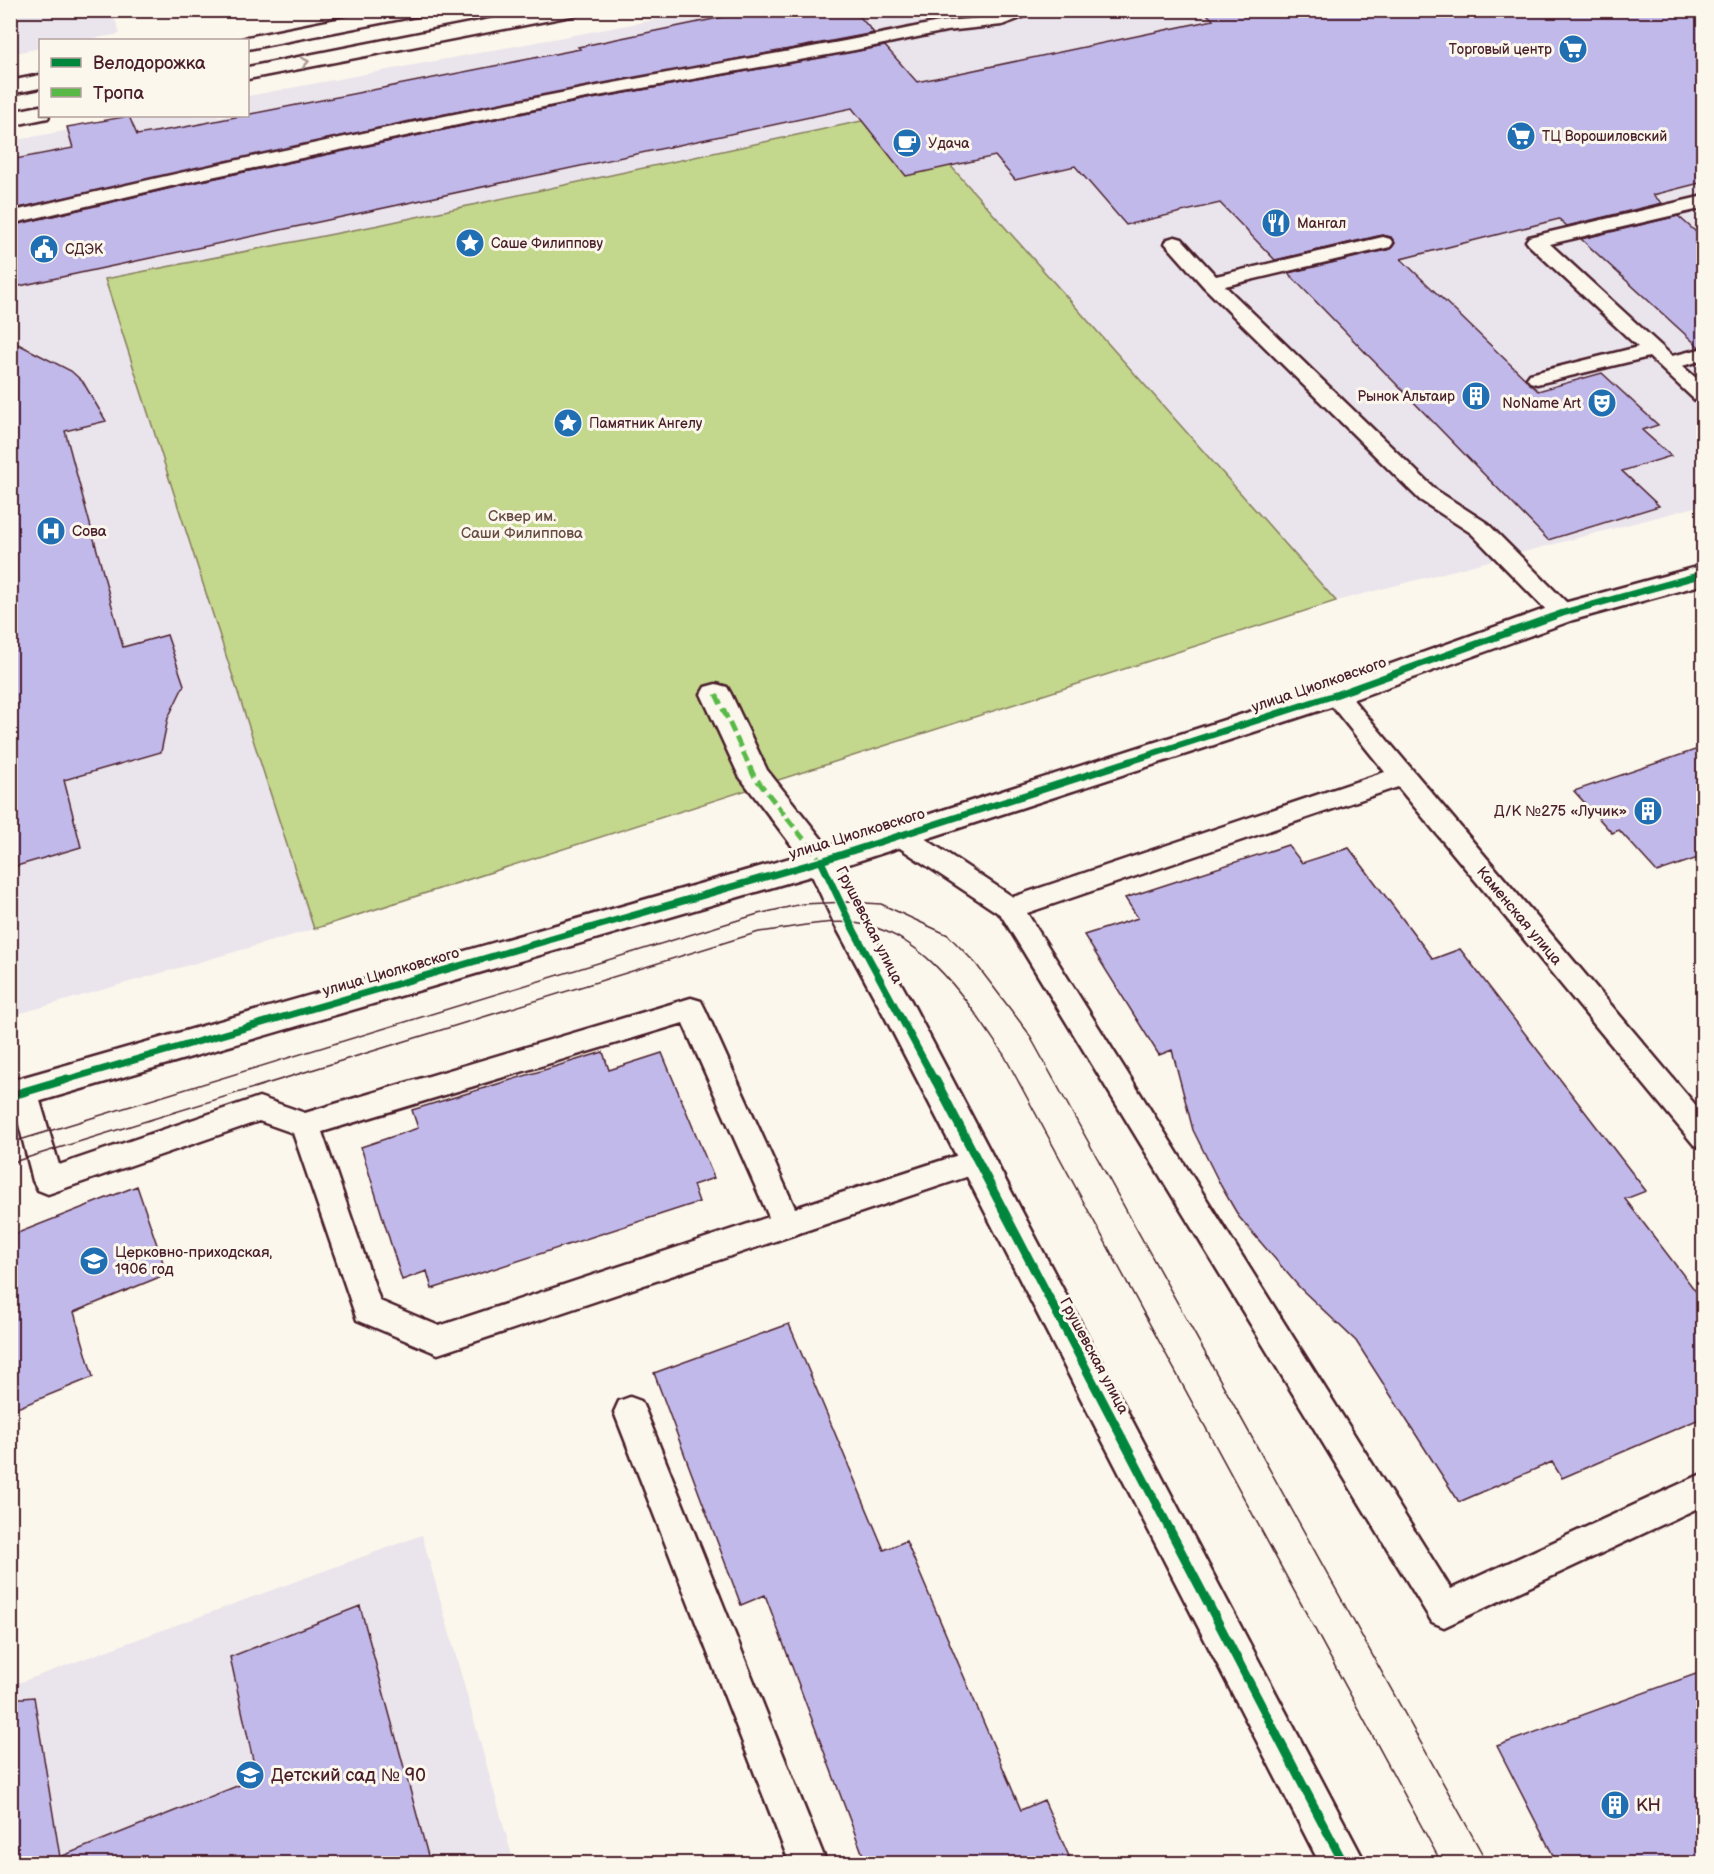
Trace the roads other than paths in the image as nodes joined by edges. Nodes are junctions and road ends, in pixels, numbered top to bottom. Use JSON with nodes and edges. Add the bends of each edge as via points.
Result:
{"nodes":[{"id":1,"x":416,"y":10,"type":"edge"},
{"id":2,"x":570,"y":10,"type":"edge"},
{"id":3,"x":933,"y":10,"type":"edge"},
{"id":4,"x":1028,"y":11,"type":"edge"},
{"id":5,"x":946,"y":26,"type":"junction"},
{"id":6,"x":249,"y":43,"type":"edge"},
{"id":7,"x":249,"y":73,"type":"edge"},
{"id":8,"x":39,"y":82,"type":"edge"},
{"id":9,"x":10,"y":88,"type":"edge"},
{"id":10,"x":39,"y":113,"type":"edge"},
{"id":11,"x":10,"y":119,"type":"edge"},
{"id":12,"x":1704,"y":202,"type":"edge"},
{"id":13,"x":10,"y":218,"type":"edge"},
{"id":14,"x":1175,"y":243,"type":"dead end"},
{"id":15,"x":1383,"y":243,"type":"dead end"},
{"id":16,"x":1211,"y":283,"type":"junction"},
{"id":17,"x":1704,"y":354,"type":"edge"},
{"id":18,"x":1660,"y":356,"type":"junction"},
{"id":19,"x":1537,"y":378,"type":"dead end"},
{"id":20,"x":1704,"y":397,"type":"edge"},
{"id":21,"x":1704,"y":574,"type":"edge"},
{"id":22,"x":1563,"y":613,"type":"junction"},
{"id":23,"x":716,"y":694,"type":"dead end"},
{"id":24,"x":1335,"y":695,"type":"junction"},
{"id":25,"x":1402,"y":776,"type":"junction"},
{"id":26,"x":900,"y":835,"type":"junction"},
{"id":27,"x":821,"y":861,"type":"junction"},
{"id":28,"x":1010,"y":908,"type":"junction"},
{"id":29,"x":18,"y":1094,"type":"edge"},
{"id":30,"x":305,"y":1125,"type":"junction"},
{"id":31,"x":1704,"y":1136,"type":"edge"},
{"id":32,"x":977,"y":1161,"type":"junction"},
{"id":33,"x":787,"y":1224,"type":"junction"},
{"id":34,"x":630,"y":1412,"type":"dead end"},
{"id":35,"x":1704,"y":1488,"type":"edge"},
{"id":36,"x":809,"y":1863,"type":"edge"},
{"id":37,"x":1344,"y":1863,"type":"edge"}],
"edges":[{"from":1,"to":6,"type":"street"},
{"from":7,"to":2,"type":"street","one_way":true},
{"from":3,"to":5,"type":"lane"},
{"from":4,"to":5,"type":"lane","via":[[1002,20]]},
{"from":5,"to":13,"type":"lane","via":[[581,94],[198,174]]},
{"from":8,"to":9,"type":"street"},
{"from":10,"to":11,"type":"street"},
{"from":12,"to":18,"type":"lane","via":[[1536,241]]},
{"from":14,"to":16,"type":"lane"},
{"from":15,"to":16,"type":"lane"},
{"from":16,"to":22,"type":"lane","via":[[1428,495],[1479,528]]},
{"from":17,"to":18,"type":"lane"},
{"from":18,"to":19,"type":"lane"},
{"from":18,"to":20,"type":"lane"},
{"from":21,"to":22,"type":"street","name":"улица Циолковского"},
{"from":22,"to":24,"type":"street","name":"улица Циолковского"},
{"from":23,"to":27,"type":"street","name":"Грушевская улица","via":[[754,776]]},
{"from":24,"to":25,"type":"lane","name":"Каменская улица"},
{"from":24,"to":26,"type":"street","name":"улица Циолковского"},
{"from":25,"to":28,"type":"lane"},
{"from":25,"to":31,"type":"lane","name":"Каменская улица"},
{"from":26,"to":27,"type":"street","name":"улица Циолковского"},
{"from":26,"to":28,"type":"lane"},
{"from":27,"to":29,"type":"street","name":"улица Циолковского"},
{"from":27,"to":32,"type":"street","name":"Грушевская улица"},
{"from":28,"to":35,"type":"lane","via":[[1444,1610]]},
{"from":29,"to":30,"type":"lane","via":[[48,1181],[259,1109]]},
{"from":30,"to":33,"type":"lane","via":[[691,1009]]},
{"from":30,"to":33,"type":"lane","via":[[368,1310],[438,1340]]},
{"from":32,"to":33,"type":"lane"},
{"from":32,"to":37,"type":"street","name":"Грушевская улица"},
{"from":34,"to":36,"type":"lane"}]}
